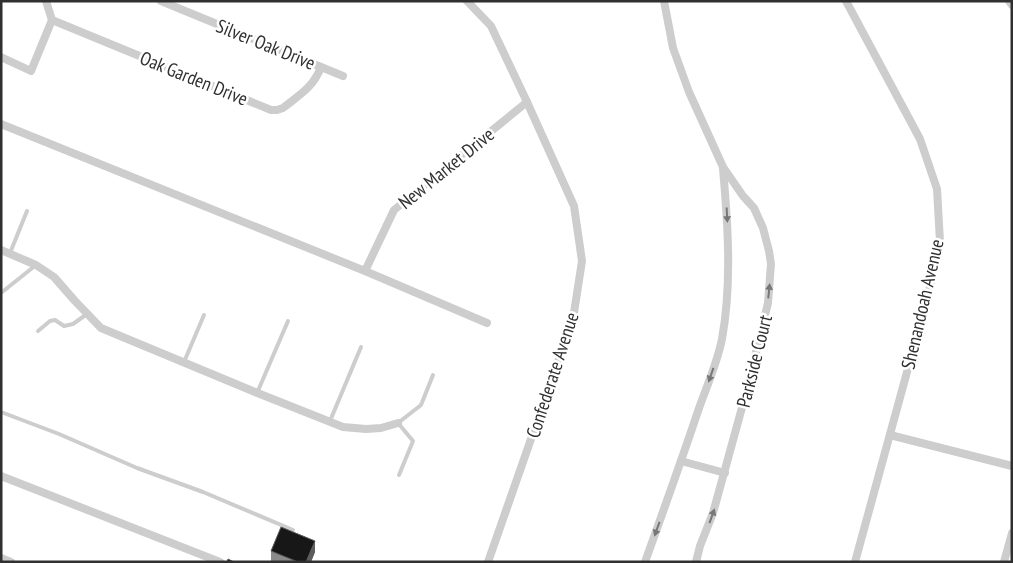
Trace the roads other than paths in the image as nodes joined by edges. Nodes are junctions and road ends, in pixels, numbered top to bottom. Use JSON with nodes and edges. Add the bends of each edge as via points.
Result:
{"nodes":[{"id":1,"x":46,"y":1,"type":"edge"},
{"id":2,"x":161,"y":1,"type":"edge"},
{"id":3,"x":467,"y":1,"type":"edge"},
{"id":4,"x":664,"y":1,"type":"edge"},
{"id":5,"x":846,"y":1,"type":"edge"},
{"id":6,"x":1009,"y":1,"type":"edge"},
{"id":7,"x":1012,"y":5,"type":"edge"},
{"id":8,"x":52,"y":20,"type":"junction"},
{"id":9,"x":1,"y":57,"type":"edge"},
{"id":10,"x":322,"y":67,"type":"junction"},
{"id":11,"x":344,"y":76,"type":"dead end"},
{"id":12,"x":528,"y":102,"type":"junction"},
{"id":13,"x":1,"y":124,"type":"edge"},
{"id":14,"x":723,"y":166,"type":"junction"},
{"id":15,"x":27,"y":211,"type":"dead end"},
{"id":16,"x":1,"y":250,"type":"edge"},
{"id":17,"x":10,"y":253,"type":"junction"},
{"id":18,"x":36,"y":265,"type":"junction"},
{"id":19,"x":364,"y":271,"type":"junction"},
{"id":20,"x":1,"y":294,"type":"edge"},
{"id":21,"x":87,"y":314,"type":"junction"},
{"id":22,"x":204,"y":315,"type":"dead end"},
{"id":23,"x":288,"y":321,"type":"dead end"},
{"id":24,"x":487,"y":322,"type":"dead end"},
{"id":25,"x":38,"y":331,"type":"dead end"},
{"id":26,"x":361,"y":347,"type":"dead end"},
{"id":27,"x":184,"y":362,"type":"junction"},
{"id":28,"x":433,"y":375,"type":"dead end"},
{"id":29,"x":257,"y":393,"type":"junction"},
{"id":30,"x":1,"y":412,"type":"edge"},
{"id":31,"x":330,"y":422,"type":"junction"},
{"id":32,"x":398,"y":423,"type":"junction"},
{"id":33,"x":890,"y":435,"type":"junction"},
{"id":34,"x":681,"y":461,"type":"junction"},
{"id":35,"x":1012,"y":466,"type":"edge"},
{"id":36,"x":725,"y":473,"type":"junction"},
{"id":37,"x":400,"y":475,"type":"dead end"},
{"id":38,"x":1,"y":476,"type":"edge"},
{"id":39,"x":293,"y":530,"type":"edge"},
{"id":40,"x":1012,"y":533,"type":"edge"},
{"id":41,"x":1,"y":558,"type":"edge"},
{"id":42,"x":11,"y":562,"type":"edge"},
{"id":43,"x":220,"y":562,"type":"edge"},
{"id":44,"x":488,"y":562,"type":"edge"},
{"id":45,"x":645,"y":562,"type":"edge"},
{"id":46,"x":696,"y":562,"type":"edge"},
{"id":47,"x":855,"y":562,"type":"edge"},
{"id":48,"x":1004,"y":562,"type":"edge"}],
"edges":[{"from":1,"to":8,"type":"street"},
{"from":2,"to":10,"type":"street","name":"Silver Oak Drive"},
{"from":3,"to":12,"type":"street","name":"Confederate Avenue","via":[[491,26]]},
{"from":4,"to":14,"type":"street","name":"Parkside Court","via":[[673,48]]},
{"from":5,"to":33,"type":"street","name":"Shenandoah Avenue","via":[[920,139],[937,189],[940,242]]},
{"from":6,"to":7,"type":"street"},
{"from":8,"to":9,"type":"street","via":[[32,71]]},
{"from":8,"to":10,"type":"street","name":"Oak Garden Drive","via":[[271,110],[283,108],[313,84]]},
{"from":10,"to":11,"type":"street","name":"Silver Oak Drive"},
{"from":12,"to":19,"type":"street","name":"New Market Drive","via":[[394,210]]},
{"from":12,"to":44,"type":"street","name":"Confederate Avenue","via":[[574,206],[582,261],[573,319]]},
{"from":13,"to":19,"type":"street"},
{"from":14,"to":34,"type":"street","name":"Parkside Court","one_way":true,"via":[[727,216],[725,320],[717,358]]},
{"from":36,"to":14,"type":"street","name":"Parkside Court","one_way":true,"via":[[768,303],[771,264],[764,228],[754,208]]},
{"from":15,"to":17,"type":"lane"},
{"from":16,"to":17,"type":"street"},
{"from":17,"to":18,"type":"street"},
{"from":18,"to":20,"type":"lane"},
{"from":18,"to":21,"type":"street","via":[[54,277]]},
{"from":19,"to":24,"type":"street"},
{"from":21,"to":25,"type":"lane","via":[[73,324],[64,326],[55,320]]},
{"from":21,"to":27,"type":"street","via":[[101,328]]},
{"from":22,"to":27,"type":"lane"},
{"from":23,"to":29,"type":"lane"},
{"from":26,"to":31,"type":"lane"},
{"from":27,"to":29,"type":"street"},
{"from":28,"to":32,"type":"lane","via":[[421,405]]},
{"from":29,"to":31,"type":"street"},
{"from":30,"to":39,"type":"lane"},
{"from":31,"to":32,"type":"street","via":[[343,428],[366,429]]},
{"from":32,"to":37,"type":"lane","via":[[413,442]]},
{"from":33,"to":35,"type":"street"},
{"from":33,"to":47,"type":"street","name":"Shenandoah Avenue"},
{"from":34,"to":36,"type":"street"},
{"from":34,"to":45,"type":"street","name":"Parkside Court","one_way":true},
{"from":46,"to":36,"type":"street","name":"Parkside Court","one_way":true},
{"from":38,"to":43,"type":"street"},
{"from":40,"to":48,"type":"street"},
{"from":41,"to":42,"type":"street"}]}
